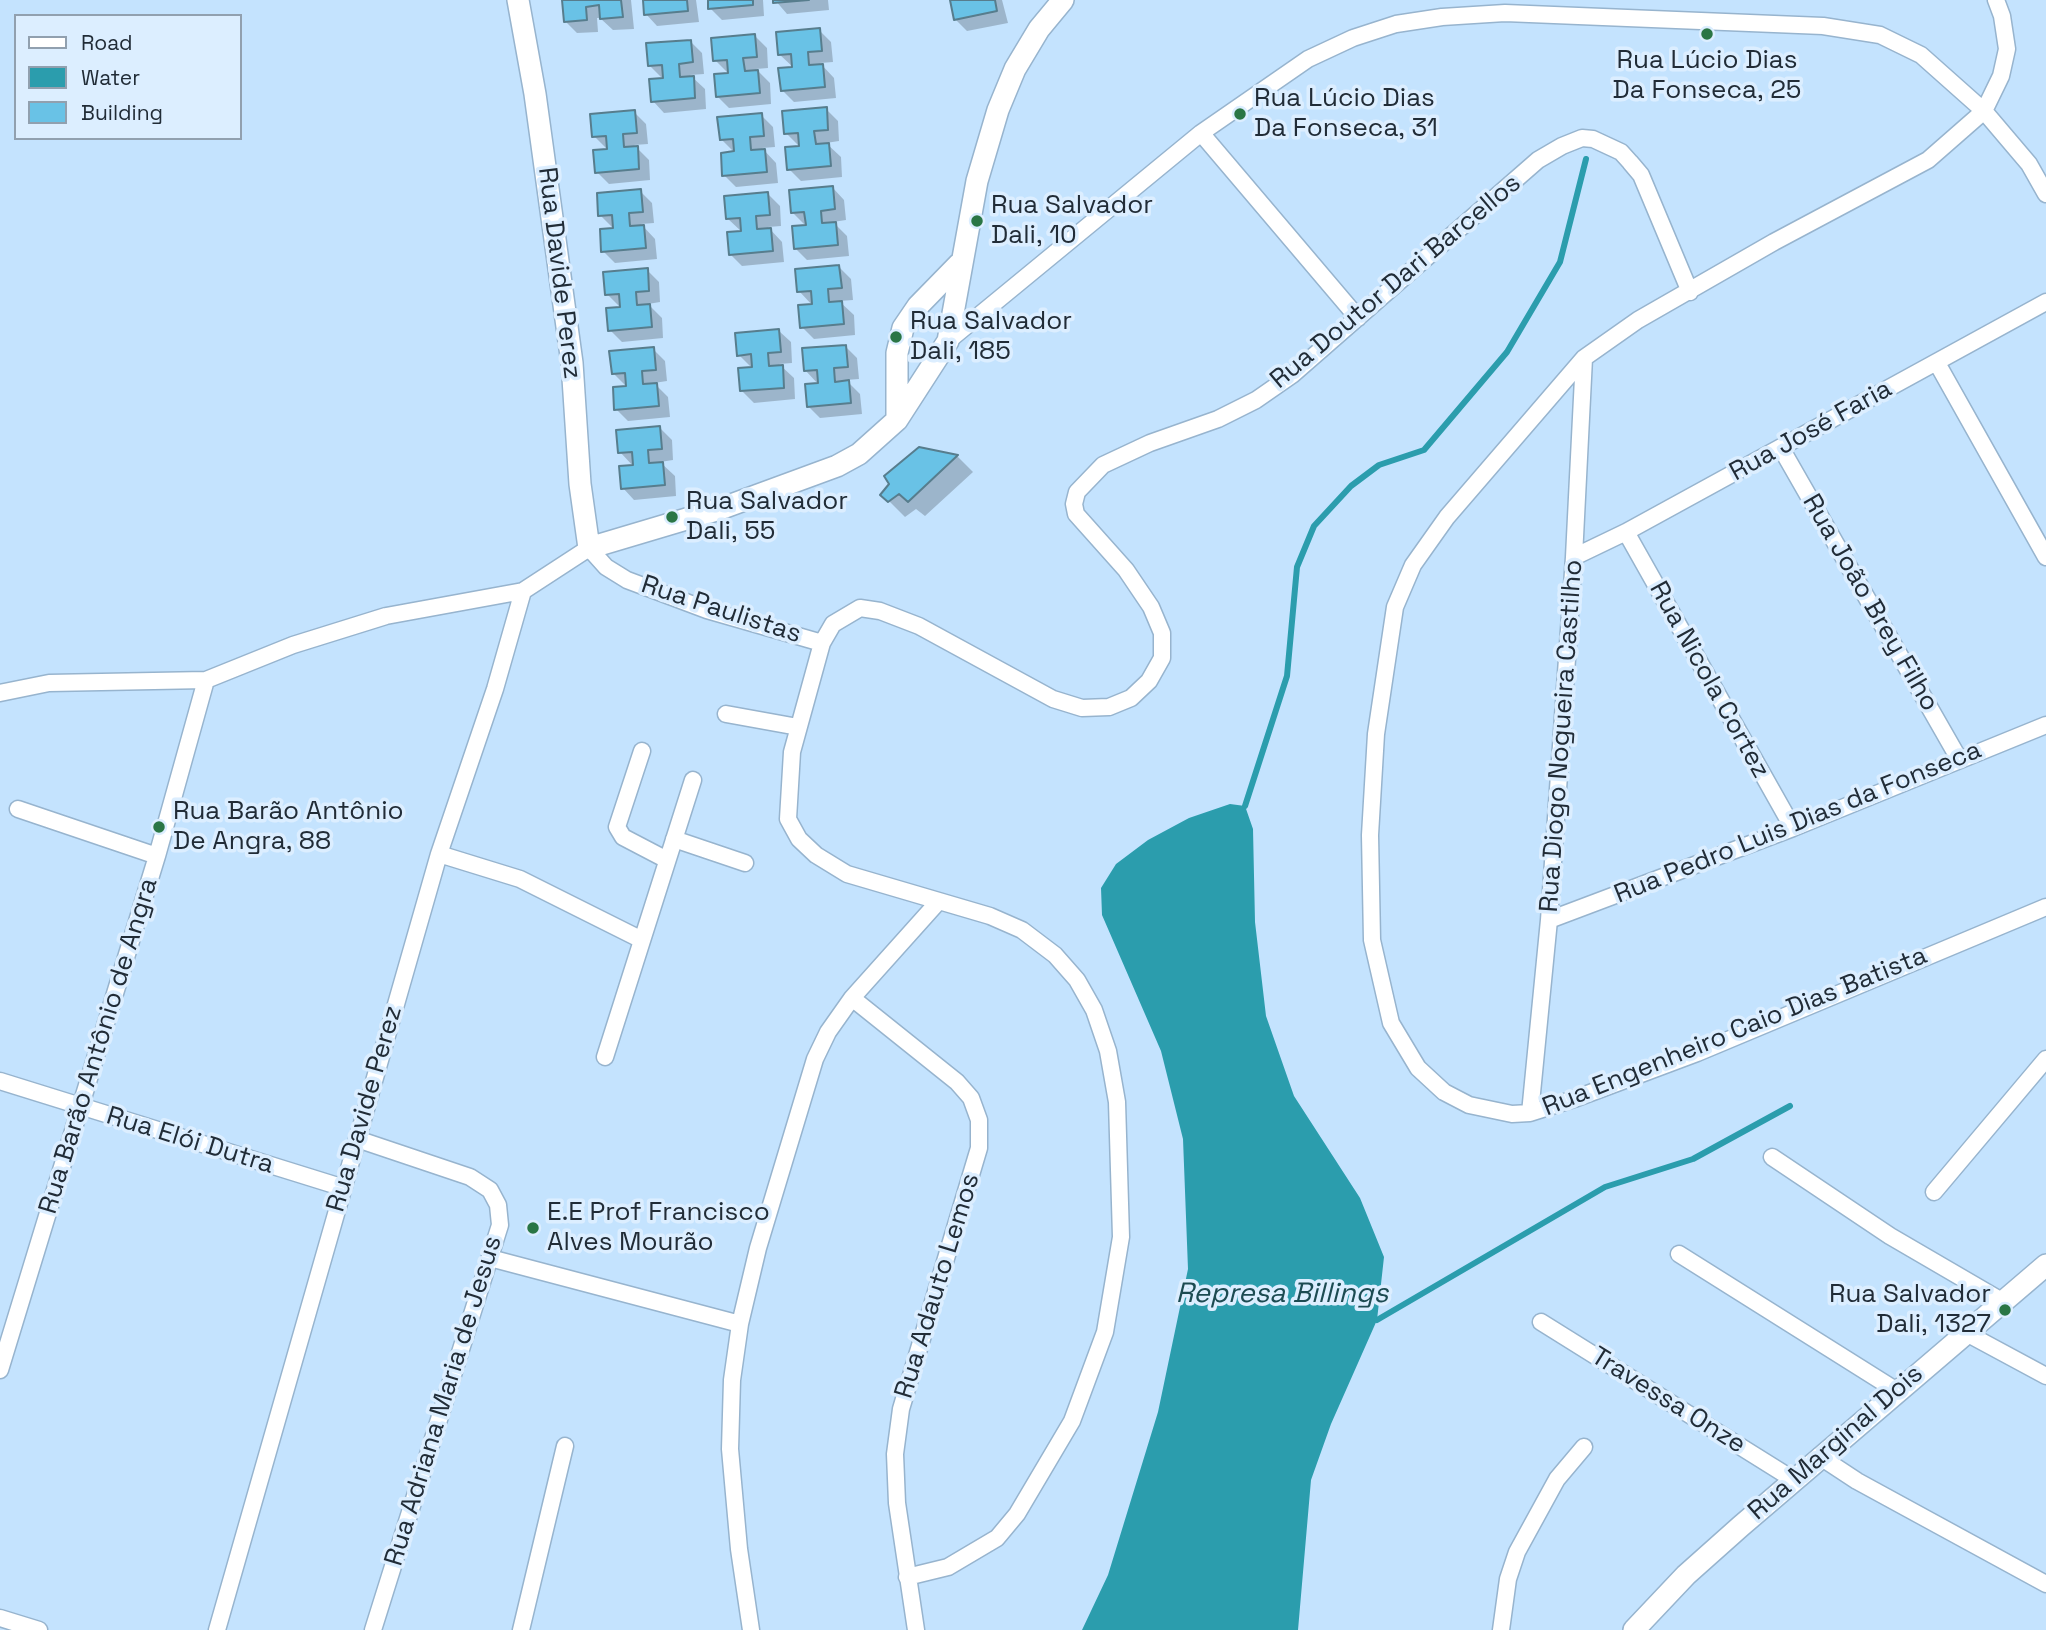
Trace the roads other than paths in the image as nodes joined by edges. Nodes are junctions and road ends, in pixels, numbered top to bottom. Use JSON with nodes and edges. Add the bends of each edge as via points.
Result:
{"nodes":[{"id":1,"x":518,"y":0,"type":"edge"},
{"id":2,"x":1063,"y":0,"type":"edge"},
{"id":3,"x":1996,"y":0,"type":"edge"},
{"id":4,"x":1509,"y":7,"type":"edge"},
{"id":5,"x":1545,"y":8,"type":"edge"},
{"id":6,"x":1984,"y":111,"type":"junction"},
{"id":7,"x":1201,"y":133,"type":"junction"},
{"id":8,"x":2046,"y":194,"type":"edge"},
{"id":9,"x":959,"y":264,"type":"junction"},
{"id":10,"x":1689,"y":292,"type":"junction"},
{"id":11,"x":2046,"y":302,"type":"edge"},
{"id":12,"x":918,"y":306,"type":"junction"},
{"id":13,"x":1358,"y":318,"type":"junction"},
{"id":14,"x":950,"y":331,"type":"junction"},
{"id":15,"x":897,"y":354,"type":"junction"},
{"id":16,"x":1584,"y":358,"type":"junction"},
{"id":17,"x":1937,"y":363,"type":"junction"},
{"id":18,"x":934,"y":367,"type":"junction"},
{"id":19,"x":897,"y":420,"type":"junction"},
{"id":20,"x":1780,"y":448,"type":"junction"},
{"id":21,"x":1626,"y":532,"type":"junction"},
{"id":22,"x":589,"y":548,"type":"junction"},
{"id":23,"x":1574,"y":557,"type":"junction"},
{"id":24,"x":2046,"y":557,"type":"edge"},
{"id":25,"x":523,"y":591,"type":"junction"},
{"id":26,"x":822,"y":643,"type":"junction"},
{"id":27,"x":206,"y":681,"type":"junction"},
{"id":28,"x":0,"y":693,"type":"edge"},
{"id":29,"x":726,"y":714,"type":"dead end"},
{"id":30,"x":2046,"y":724,"type":"edge"},
{"id":31,"x":798,"y":727,"type":"junction"},
{"id":32,"x":642,"y":751,"type":"dead end"},
{"id":33,"x":1959,"y":759,"type":"junction"},
{"id":34,"x":692,"y":780,"type":"dead end"},
{"id":35,"x":18,"y":809,"type":"dead end"},
{"id":36,"x":1793,"y":828,"type":"junction"},
{"id":37,"x":674,"y":839,"type":"junction"},
{"id":38,"x":439,"y":854,"type":"junction"},
{"id":39,"x":157,"y":856,"type":"junction"},
{"id":40,"x":667,"y":860,"type":"junction"},
{"id":41,"x":746,"y":863,"type":"dead end"},
{"id":42,"x":938,"y":902,"type":"junction"},
{"id":43,"x":2046,"y":907,"type":"edge"},
{"id":44,"x":1549,"y":920,"type":"junction"},
{"id":45,"x":642,"y":940,"type":"junction"},
{"id":46,"x":852,"y":998,"type":"junction"},
{"id":47,"x":605,"y":1057,"type":"dead end"},
{"id":48,"x":2046,"y":1059,"type":"edge"},
{"id":49,"x":0,"y":1081,"type":"edge"},
{"id":50,"x":79,"y":1107,"type":"junction"},
{"id":51,"x":1530,"y":1112,"type":"junction"},
{"id":52,"x":357,"y":1139,"type":"junction"},
{"id":53,"x":1772,"y":1157,"type":"dead end"},
{"id":54,"x":341,"y":1187,"type":"junction"},
{"id":55,"x":1934,"y":1192,"type":"dead end"},
{"id":56,"x":1679,"y":1254,"type":"dead end"},
{"id":57,"x":490,"y":1258,"type":"junction"},
{"id":58,"x":2046,"y":1265,"type":"edge"},
{"id":59,"x":2005,"y":1303,"type":"junction"},
{"id":60,"x":1541,"y":1322,"type":"dead end"},
{"id":61,"x":740,"y":1324,"type":"junction"},
{"id":62,"x":1968,"y":1335,"type":"junction"},
{"id":63,"x":0,"y":1370,"type":"edge"},
{"id":64,"x":2046,"y":1376,"type":"edge"},
{"id":65,"x":1897,"y":1391,"type":"junction"},
{"id":66,"x":565,"y":1446,"type":"dead end"},
{"id":67,"x":1584,"y":1447,"type":"dead end"},
{"id":68,"x":1819,"y":1457,"type":"junction"},
{"id":69,"x":1794,"y":1480,"type":"junction"},
{"id":70,"x":907,"y":1577,"type":"junction"},
{"id":71,"x":2046,"y":1584,"type":"edge"},
{"id":72,"x":0,"y":1618,"type":"edge"},
{"id":73,"x":39,"y":1630,"type":"edge"},
{"id":74,"x":217,"y":1630,"type":"edge"},
{"id":75,"x":373,"y":1630,"type":"edge"},
{"id":76,"x":521,"y":1630,"type":"edge"},
{"id":77,"x":751,"y":1630,"type":"edge"},
{"id":78,"x":916,"y":1630,"type":"edge"},
{"id":79,"x":1501,"y":1630,"type":"edge"},
{"id":80,"x":1634,"y":1630,"type":"edge"}],
"edges":[{"from":1,"to":22,"type":"street","name":"Rua Davide Perez","via":[[572,363]]},
{"from":2,"to":9,"type":"street","via":[[1039,29],[998,110]]},
{"from":3,"to":6,"type":"street","name":"Rua Engenheiro Caio Dias Batista","via":[[2007,49],[2001,76]]},
{"from":4,"to":5,"type":"street"},
{"from":4,"to":7,"type":"street","via":[[1407,22],[1353,38],[1308,59]]},
{"from":5,"to":6,"type":"street","via":[[1823,26],[1880,35],[1921,55]]},
{"from":6,"to":8,"type":"street","via":[[2029,164]]},
{"from":6,"to":10,"type":"street","name":"Rua Engenheiro Caio Dias Batista","via":[[1928,160]]},
{"from":7,"to":13,"type":"street"},
{"from":7,"to":14,"type":"street"},
{"from":9,"to":12,"type":"street"},
{"from":9,"to":14,"type":"street"},
{"from":10,"to":13,"type":"street","name":"Rua Doutor Dari Barcellos","via":[[1641,175],[1620,152],[1582,138],[1538,160]]},
{"from":10,"to":16,"type":"street","name":"Rua Engenheiro Caio Dias Batista","via":[[1637,320]]},
{"from":11,"to":17,"type":"street","name":"Rua José Faria"},
{"from":12,"to":14,"type":"street","via":[[940,313]]},
{"from":12,"to":15,"type":"street","via":[[903,328]]},
{"from":13,"to":26,"type":"street","name":"Rua Doutor Dari Barcellos","via":[[1256,400],[1103,465],[1077,492],[1076,514],[1126,570],[1162,633],[1162,658],[1149,681],[1131,698],[1109,708],[1082,708],[1053,699],[919,626],[880,611],[860,608],[844,615]]},
{"from":14,"to":18,"type":"street"},
{"from":15,"to":18,"type":"street","via":[[915,369]]},
{"from":15,"to":19,"type":"street"},
{"from":16,"to":23,"type":"street","name":"Rua Diogo Nogueira Castilho"},
{"from":16,"to":51,"type":"street","name":"Rua Engenheiro Caio Dias Batista","via":[[1447,516],[1413,565],[1395,607],[1376,734],[1370,835],[1372,940],[1391,1023],[1418,1068],[1444,1092],[1469,1105],[1512,1114]]},
{"from":17,"to":20,"type":"street","name":"Rua José Faria"},
{"from":17,"to":24,"type":"street"},
{"from":18,"to":19,"type":"street"},
{"from":19,"to":22,"type":"street","via":[[859,454],[837,466],[720,509]]},
{"from":20,"to":21,"type":"street","name":"Rua José Faria"},
{"from":20,"to":33,"type":"street","name":"Rua João Brey Filho"},
{"from":21,"to":23,"type":"street","name":"Rua José Faria"},
{"from":21,"to":36,"type":"street","name":"Rua Nicola Cortez"},
{"from":22,"to":25,"type":"street"},
{"from":22,"to":26,"type":"street","name":"Rua Paulistas","via":[[606,567],[627,580],[707,610]]},
{"from":23,"to":44,"type":"street","name":"Rua Diogo Nogueira Castilho"},
{"from":25,"to":27,"type":"street","via":[[386,616],[293,645]]},
{"from":25,"to":38,"type":"street","name":"Rua Davide Perez"},
{"from":26,"to":31,"type":"street","name":"Rua Doutor Dari Barcellos"},
{"from":27,"to":28,"type":"street","via":[[49,682]]},
{"from":27,"to":39,"type":"street","name":"Rua Barão Antônio de Angra"},
{"from":29,"to":31,"type":"street"},
{"from":30,"to":33,"type":"street","name":"Rua Pedro Luis Dias da Fonseca"},
{"from":31,"to":42,"type":"street","name":"Rua Doutor Dari Barcellos","via":[[787,798],[788,819],[799,839],[846,874]]},
{"from":32,"to":40,"type":"street","via":[[617,827],[623,837]]},
{"from":33,"to":36,"type":"street","name":"Rua Pedro Luis Dias da Fonseca"},
{"from":34,"to":37,"type":"street"},
{"from":35,"to":39,"type":"street"},
{"from":36,"to":44,"type":"street","name":"Rua Pedro Luis Dias da Fonseca"},
{"from":37,"to":40,"type":"street"},
{"from":37,"to":41,"type":"street"},
{"from":38,"to":45,"type":"street","via":[[520,879]]},
{"from":38,"to":52,"type":"street","name":"Rua Davide Perez"},
{"from":39,"to":50,"type":"street","name":"Rua Barão Antônio de Angra"},
{"from":40,"to":45,"type":"street"},
{"from":42,"to":46,"type":"street"},
{"from":42,"to":70,"type":"street","name":"Rua Doutor Dari Barcellos","via":[[1022,930],[1077,980],[1094,1010],[1108,1051],[1117,1102],[1121,1237],[1105,1332],[1072,1421],[1042,1475],[997,1538],[948,1567]]},
{"from":43,"to":51,"type":"street","name":"Rua Engenheiro Caio Dias Batista","via":[[1697,1053]]},
{"from":44,"to":51,"type":"street","name":"Rua Diogo Nogueira Castilho"},
{"from":45,"to":47,"type":"street"},
{"from":46,"to":61,"type":"street","via":[[814,1059]]},
{"from":46,"to":70,"type":"street","name":"Rua Adauto Lemos","via":[[957,1082],[971,1098],[978,1120],[976,1159],[901,1409],[896,1466]]},
{"from":48,"to":55,"type":"street"},
{"from":49,"to":50,"type":"street","name":"Rua Elói Dutra"},
{"from":50,"to":54,"type":"street","name":"Rua Elói Dutra"},
{"from":50,"to":63,"type":"street","name":"Rua Barão Antônio de Angra"},
{"from":52,"to":54,"type":"street","name":"Rua Davide Perez"},
{"from":52,"to":57,"type":"street","name":"Rua Adriana Maria de Jesus","via":[[470,1177],[490,1190],[498,1205],[500,1225]]},
{"from":53,"to":59,"type":"street"},
{"from":54,"to":74,"type":"street","name":"Rua Davide Perez"},
{"from":56,"to":65,"type":"street"},
{"from":57,"to":61,"type":"street"},
{"from":57,"to":75,"type":"street","name":"Rua Adriana Maria de Jesus"},
{"from":58,"to":59,"type":"street","name":"Rua Marginal Dois"},
{"from":59,"to":62,"type":"street","name":"Rua Marginal Dois"},
{"from":60,"to":69,"type":"street","name":"Travessa Onze"},
{"from":61,"to":77,"type":"street","via":[[730,1448]]},
{"from":62,"to":64,"type":"street"},
{"from":62,"to":65,"type":"street","name":"Rua Marginal Dois"},
{"from":65,"to":68,"type":"street","name":"Rua Marginal Dois"},
{"from":66,"to":76,"type":"street"},
{"from":67,"to":79,"type":"street","via":[[1557,1479],[1517,1552]]},
{"from":68,"to":69,"type":"street","name":"Rua Marginal Dois"},
{"from":68,"to":71,"type":"street"},
{"from":69,"to":80,"type":"street","name":"Rua Marginal Dois","via":[[1686,1575]]},
{"from":70,"to":78,"type":"street","name":"Rua Adauto Lemos"},
{"from":72,"to":73,"type":"street"}]}
